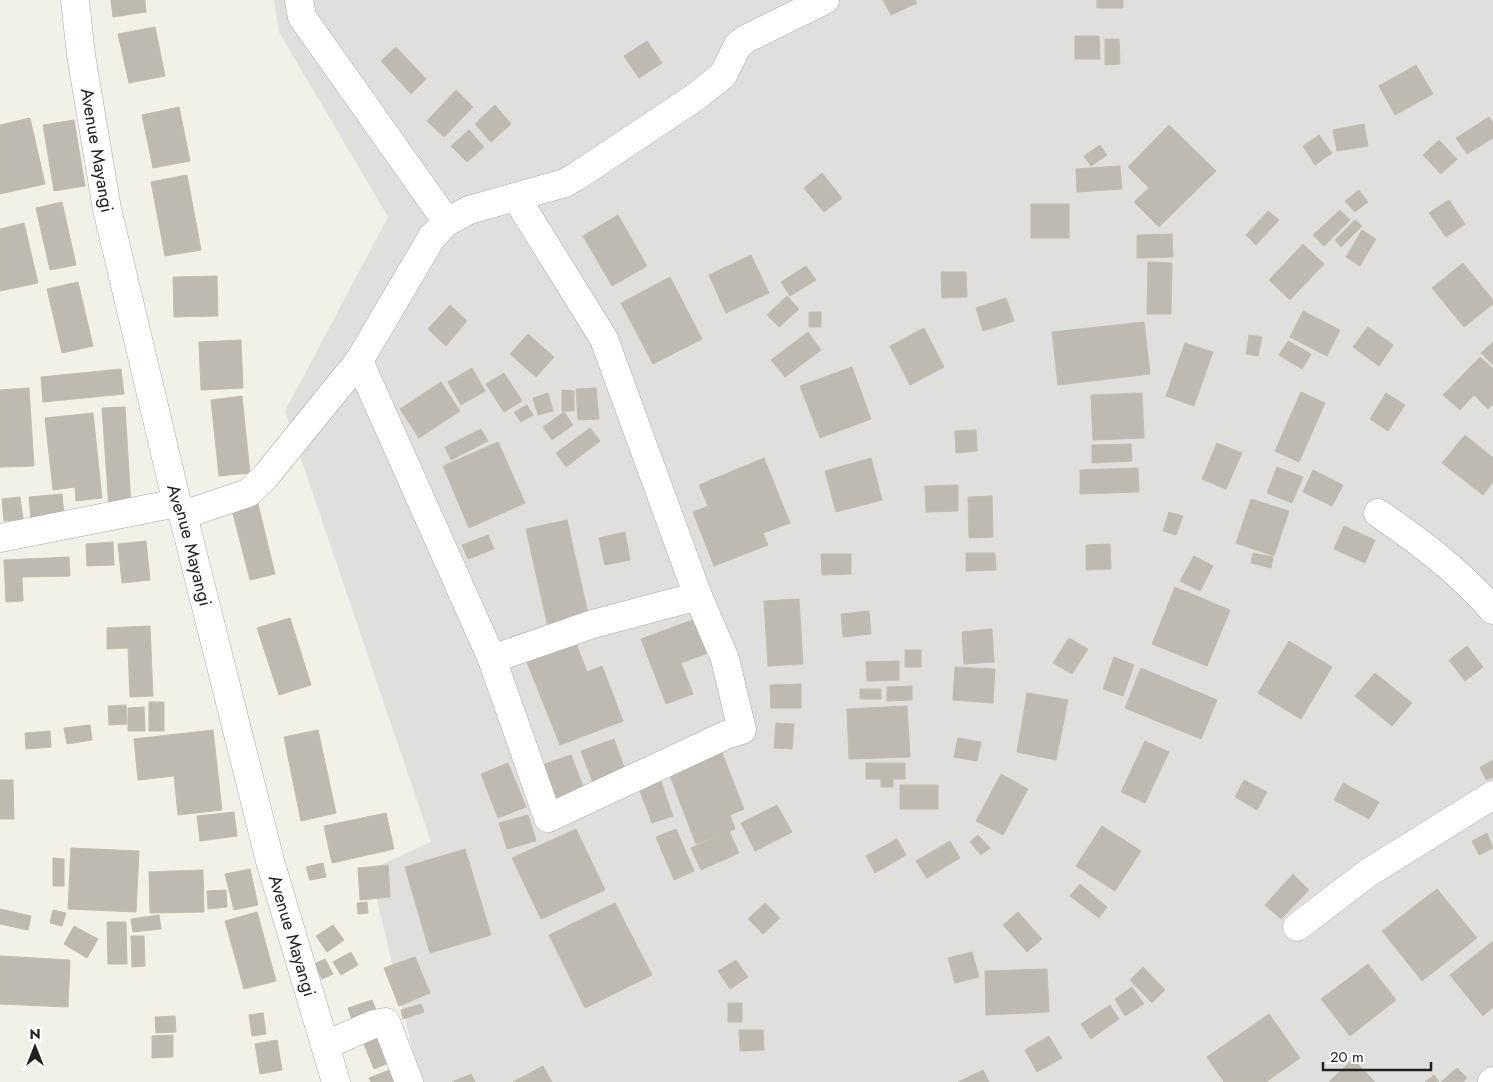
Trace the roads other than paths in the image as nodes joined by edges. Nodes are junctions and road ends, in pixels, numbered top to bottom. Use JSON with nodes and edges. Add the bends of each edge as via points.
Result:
{"nodes":[{"id":1,"x":74,"y":0,"type":"edge"},
{"id":2,"x":299,"y":0,"type":"edge"},
{"id":3,"x":825,"y":0,"type":"edge"},
{"id":4,"x":516,"y":197,"type":"junction"},
{"id":5,"x":447,"y":222,"type":"junction"},
{"id":6,"x":359,"y":362,"type":"junction"},
{"id":7,"x":180,"y":509,"type":"junction"},
{"id":8,"x":1378,"y":513,"type":"dead end"},
{"id":9,"x":0,"y":538,"type":"edge"},
{"id":10,"x":698,"y":596,"type":"junction"},
{"id":11,"x":1493,"y":610,"type":"edge"},
{"id":12,"x":492,"y":659,"type":"junction"},
{"id":13,"x":1493,"y":795,"type":"edge"},
{"id":14,"x":1298,"y":927,"type":"dead end"},
{"id":15,"x":326,"y":1045,"type":"junction"},
{"id":16,"x":336,"y":1082,"type":"edge"},
{"id":17,"x":409,"y":1082,"type":"edge"}],
"edges":[{"from":1,"to":7,"type":"street","name":"Avenue Mayangi","via":[[107,209]]},
{"from":2,"to":5,"type":"street","via":[[302,17]]},
{"from":3,"to":4,"type":"street","via":[[746,39],[738,45],[723,75],[577,176],[566,183]]},
{"from":4,"to":5,"type":"street","via":[[469,210]]},
{"from":4,"to":10,"type":"street","via":[[604,339]]},
{"from":5,"to":6,"type":"street","via":[[427,245]]},
{"from":6,"to":7,"type":"street","via":[[265,477],[248,493]]},
{"from":6,"to":12,"type":"street"},
{"from":7,"to":9,"type":"street"},
{"from":7,"to":15,"type":"street","name":"Avenue Mayangi","via":[[270,861]]},
{"from":8,"to":11,"type":"street","via":[[1433,552],[1474,588]]},
{"from":10,"to":12,"type":"street","via":[[593,624]]},
{"from":10,"to":12,"type":"street","via":[[724,659],[742,730],[548,818]]},
{"from":13,"to":14,"type":"street","via":[[1368,872]]},
{"from":15,"to":16,"type":"street","name":"Avenue Mayangi"},
{"from":15,"to":17,"type":"street","via":[[386,1022]]}]}
